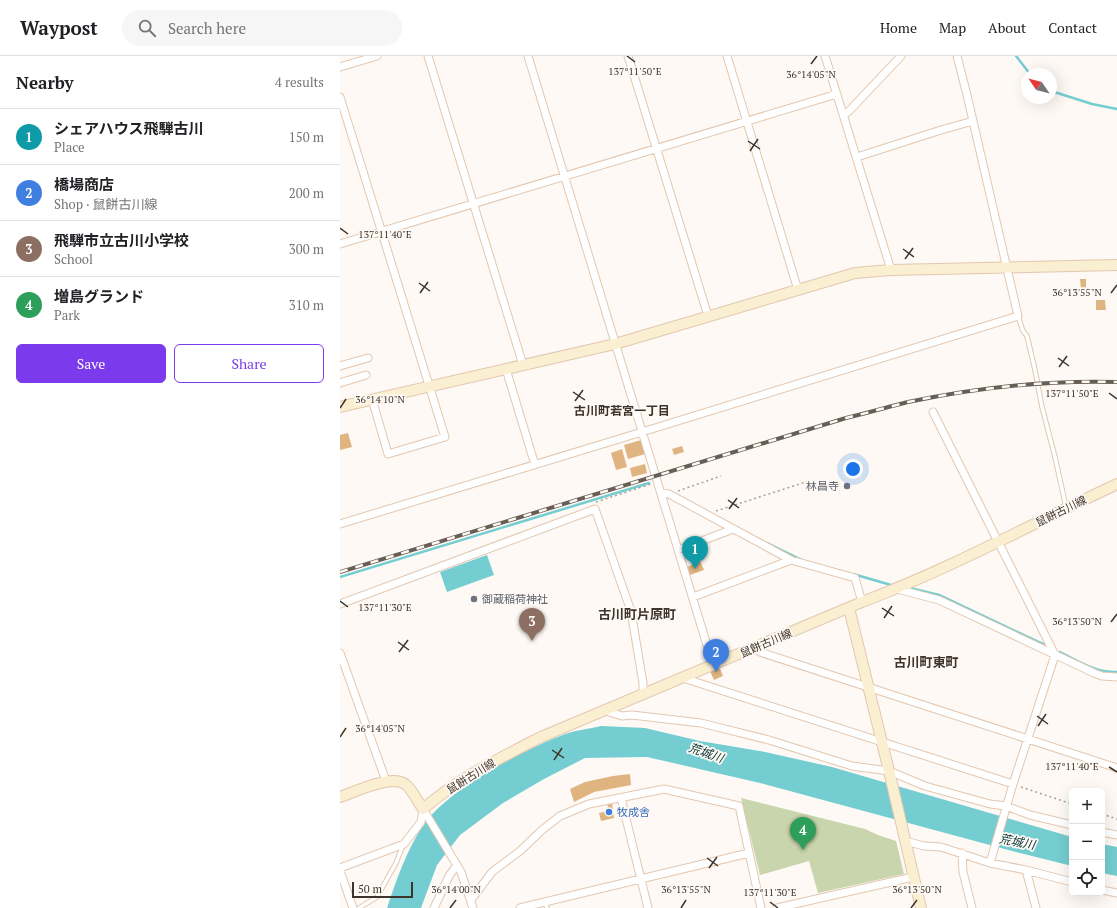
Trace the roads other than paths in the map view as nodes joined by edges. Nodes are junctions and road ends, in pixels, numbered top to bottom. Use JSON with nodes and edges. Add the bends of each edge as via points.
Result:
{"nodes":[{"id":1,"x":377,"y":56,"type":"edge"},
{"id":2,"x":428,"y":56,"type":"edge"},
{"id":3,"x":528,"y":56,"type":"edge"},
{"id":4,"x":628,"y":56,"type":"edge"},
{"id":5,"x":727,"y":56,"type":"edge"},
{"id":6,"x":826,"y":56,"type":"edge"},
{"id":7,"x":901,"y":56,"type":"edge"},
{"id":8,"x":957,"y":56,"type":"edge"},
{"id":9,"x":340,"y":67,"type":"edge"},
{"id":10,"x":837,"y":94,"type":"junction"},
{"id":11,"x":340,"y":97,"type":"edge"},
{"id":12,"x":844,"y":115,"type":"junction"},
{"id":13,"x":747,"y":121,"type":"junction"},
{"id":14,"x":973,"y":121,"type":"junction"},
{"id":15,"x":656,"y":148,"type":"junction"},
{"id":16,"x":857,"y":158,"type":"junction"},
{"id":17,"x":564,"y":176,"type":"junction"},
{"id":18,"x":472,"y":204,"type":"junction"},
{"id":19,"x":381,"y":232,"type":"junction"},
{"id":20,"x":340,"y":244,"type":"edge"},
{"id":21,"x":1117,"y":265,"type":"edge"},
{"id":22,"x":1006,"y":267,"type":"junction"},
{"id":23,"x":891,"y":270,"type":"junction"},
{"id":24,"x":798,"y":290,"type":"junction"},
{"id":25,"x":708,"y":316,"type":"junction"},
{"id":26,"x":1018,"y":316,"type":"junction"},
{"id":27,"x":615,"y":344,"type":"junction"},
{"id":28,"x":368,"y":358,"type":"dead end"},
{"id":29,"x":522,"y":365,"type":"junction"},
{"id":30,"x":340,"y":366,"type":"edge"},
{"id":31,"x":506,"y":369,"type":"junction"},
{"id":32,"x":366,"y":375,"type":"dead end"},
{"id":33,"x":340,"y":383,"type":"edge"},
{"id":34,"x":429,"y":386,"type":"junction"},
{"id":35,"x":372,"y":399,"type":"junction"},
{"id":36,"x":340,"y":407,"type":"edge"},
{"id":37,"x":933,"y":412,"type":"dead end"},
{"id":38,"x":642,"y":432,"type":"junction"},
{"id":39,"x":535,"y":465,"type":"junction"},
{"id":40,"x":1117,"y":484,"type":"edge"},
{"id":41,"x":660,"y":494,"type":"junction"},
{"id":42,"x":1066,"y":508,"type":"junction"},
{"id":43,"x":340,"y":524,"type":"edge"},
{"id":44,"x":733,"y":529,"type":"junction"},
{"id":45,"x":999,"y":542,"type":"junction"},
{"id":46,"x":678,"y":550,"type":"junction"},
{"id":47,"x":791,"y":560,"type":"junction"},
{"id":48,"x":897,"y":589,"type":"junction"},
{"id":49,"x":692,"y":597,"type":"junction"},
{"id":50,"x":862,"y":602,"type":"junction"},
{"id":51,"x":340,"y":604,"type":"edge"},
{"id":52,"x":849,"y":608,"type":"junction"},
{"id":53,"x":755,"y":648,"type":"junction"},
{"id":54,"x":340,"y":653,"type":"edge"},
{"id":55,"x":1056,"y":655,"type":"junction"},
{"id":56,"x":713,"y":665,"type":"junction"},
{"id":57,"x":1117,"y":677,"type":"edge"},
{"id":58,"x":683,"y":678,"type":"junction"},
{"id":59,"x":869,"y":688,"type":"junction"},
{"id":60,"x":643,"y":694,"type":"junction"},
{"id":61,"x":606,"y":711,"type":"junction"},
{"id":62,"x":1028,"y":739,"type":"junction"},
{"id":63,"x":881,"y":742,"type":"junction"},
{"id":64,"x":1117,"y":768,"type":"edge"},
{"id":65,"x":890,"y":773,"type":"junction"},
{"id":66,"x":386,"y":781,"type":"junction"},
{"id":67,"x":1013,"y":784,"type":"junction"},
{"id":68,"x":340,"y":797,"type":"edge"},
{"id":69,"x":621,"y":798,"type":"junction"},
{"id":70,"x":1006,"y":806,"type":"junction"},
{"id":71,"x":425,"y":813,"type":"junction"},
{"id":72,"x":1069,"y":824,"type":"edge"},
{"id":73,"x":1105,"y":833,"type":"edge"},
{"id":74,"x":1117,"y":835,"type":"edge"},
{"id":75,"x":905,"y":841,"type":"junction"},
{"id":76,"x":404,"y":844,"type":"junction"},
{"id":77,"x":749,"y":853,"type":"junction"},
{"id":78,"x":962,"y":853,"type":"junction"},
{"id":79,"x":456,"y":863,"type":"junction"},
{"id":80,"x":990,"y":863,"type":"junction"},
{"id":81,"x":340,"y":868,"type":"edge"},
{"id":82,"x":1026,"y":870,"type":"junction"},
{"id":83,"x":340,"y":871,"type":"edge"},
{"id":84,"x":913,"y":877,"type":"junction"},
{"id":85,"x":640,"y":879,"type":"junction"},
{"id":86,"x":1069,"y":881,"type":"edge"},
{"id":87,"x":1105,"y":891,"type":"edge"},
{"id":88,"x":1117,"y":893,"type":"edge"},
{"id":89,"x":471,"y":900,"type":"junction"},
{"id":90,"x":546,"y":905,"type":"edge"},
{"id":91,"x":353,"y":908,"type":"edge"},
{"id":92,"x":359,"y":908,"type":"edge"},
{"id":93,"x":434,"y":908,"type":"edge"},
{"id":94,"x":473,"y":908,"type":"edge"},
{"id":95,"x":520,"y":908,"type":"edge"},
{"id":96,"x":648,"y":908,"type":"edge"},
{"id":97,"x":761,"y":908,"type":"edge"},
{"id":98,"x":777,"y":908,"type":"edge"},
{"id":99,"x":920,"y":908,"type":"edge"},
{"id":100,"x":972,"y":908,"type":"edge"},
{"id":101,"x":1036,"y":908,"type":"edge"}],
"edges":[{"from":1,"to":9,"type":"street"},
{"from":2,"to":18,"type":"street"},
{"from":3,"to":17,"type":"street"},
{"from":4,"to":15,"type":"street"},
{"from":5,"to":13,"type":"street"},
{"from":6,"to":10,"type":"street"},
{"from":7,"to":12,"type":"street"},
{"from":8,"to":14,"type":"street"},
{"from":10,"to":12,"type":"street"},
{"from":10,"to":13,"type":"street"},
{"from":11,"to":19,"type":"street"},
{"from":12,"to":16,"type":"street"},
{"from":13,"to":15,"type":"street"},
{"from":13,"to":24,"type":"street"},
{"from":14,"to":16,"type":"street"},
{"from":14,"to":22,"type":"street"},
{"from":15,"to":17,"type":"street"},
{"from":15,"to":25,"type":"street"},
{"from":16,"to":23,"type":"street"},
{"from":17,"to":18,"type":"street"},
{"from":17,"to":27,"type":"street"},
{"from":18,"to":19,"type":"street"},
{"from":18,"to":29,"type":"street"},
{"from":19,"to":20,"type":"street"},
{"from":19,"to":34,"type":"street"},
{"from":21,"to":22,"type":"street"},
{"from":22,"to":23,"type":"street"},
{"from":22,"to":26,"type":"street"},
{"from":23,"to":24,"type":"street","via":[[855,273]]},
{"from":24,"to":25,"type":"street"},
{"from":25,"to":27,"type":"street"},
{"from":26,"to":38,"type":"street"},
{"from":26,"to":42,"type":"lane","via":[[1027,336]]},
{"from":27,"to":29,"type":"street"},
{"from":27,"to":38,"type":"street"},
{"from":28,"to":30,"type":"street"},
{"from":29,"to":31,"type":"street"},
{"from":31,"to":34,"type":"street"},
{"from":31,"to":39,"type":"street"},
{"from":32,"to":33,"type":"street"},
{"from":34,"to":35,"type":"street"},
{"from":34,"to":35,"type":"street","via":[[445,437],[388,454]]},
{"from":35,"to":36,"type":"street"},
{"from":37,"to":45,"type":"street"},
{"from":38,"to":39,"type":"street"},
{"from":38,"to":41,"type":"street"},
{"from":39,"to":43,"type":"street"},
{"from":40,"to":42,"type":"street","name":"鼠餅古川線"},
{"from":41,"to":44,"type":"street","via":[[669,494]]},
{"from":41,"to":46,"type":"street"},
{"from":42,"to":45,"type":"street","name":"鼠餅古川線"},
{"from":44,"to":46,"type":"street"},
{"from":44,"to":47,"type":"street"},
{"from":45,"to":48,"type":"street","name":"鼠餅古川線"},
{"from":45,"to":55,"type":"street"},
{"from":46,"to":49,"type":"street"},
{"from":47,"to":49,"type":"street"},
{"from":47,"to":50,"type":"street","via":[[855,578]]},
{"from":48,"to":50,"type":"street","name":"鼠餅古川線"},
{"from":48,"to":55,"type":"street","via":[[939,600]]},
{"from":49,"to":56,"type":"street"},
{"from":50,"to":52,"type":"street","name":"鼠餅古川線"},
{"from":51,"to":60,"type":"street","via":[[595,509],[631,610]]},
{"from":52,"to":53,"type":"street","name":"鼠餅古川線"},
{"from":52,"to":59,"type":"street"},
{"from":53,"to":56,"type":"street","name":"鼠餅古川線"},
{"from":53,"to":59,"type":"street","via":[[760,652]]},
{"from":54,"to":66,"type":"street"},
{"from":55,"to":57,"type":"street","via":[[1102,676]]},
{"from":55,"to":62,"type":"street"},
{"from":56,"to":58,"type":"street","name":"鼠餅古川線"},
{"from":58,"to":60,"type":"street","name":"鼠餅古川線"},
{"from":58,"to":63,"type":"street"},
{"from":59,"to":62,"type":"street"},
{"from":59,"to":63,"type":"street"},
{"from":60,"to":61,"type":"street","name":"鼠餅古川線"},
{"from":61,"to":65,"type":"street","via":[[622,716],[701,723],[769,740],[852,766]]},
{"from":61,"to":71,"type":"street","name":"鼠餅古川線","via":[[541,737],[498,759],[435,799]]},
{"from":62,"to":64,"type":"street"},
{"from":62,"to":67,"type":"street"},
{"from":63,"to":65,"type":"street"},
{"from":63,"to":67,"type":"street"},
{"from":65,"to":70,"type":"street","via":[[925,786]]},
{"from":65,"to":75,"type":"street"},
{"from":66,"to":68,"type":"street"},
{"from":66,"to":71,"type":"street","via":[[400,781],[409,788]]},
{"from":67,"to":70,"type":"street"},
{"from":69,"to":77,"type":"street","via":[[664,789],[738,806]]},
{"from":69,"to":85,"type":"street"},
{"from":69,"to":89,"type":"street","via":[[589,804],[560,816],[492,872]]},
{"from":70,"to":72,"type":"street"},
{"from":70,"to":80,"type":"street"},
{"from":71,"to":76,"type":"street"},
{"from":71,"to":79,"type":"street"},
{"from":73,"to":74,"type":"street"},
{"from":75,"to":78,"type":"street"},
{"from":75,"to":84,"type":"street"},
{"from":76,"to":81,"type":"street"},
{"from":76,"to":92,"type":"lane","via":[[377,897]]},
{"from":77,"to":85,"type":"street"},
{"from":77,"to":97,"type":"street"},
{"from":78,"to":80,"type":"street"},
{"from":78,"to":100,"type":"street"},
{"from":79,"to":89,"type":"street","via":[[464,877]]},
{"from":79,"to":93,"type":"street"},
{"from":80,"to":82,"type":"street"},
{"from":82,"to":86,"type":"street"},
{"from":82,"to":101,"type":"street"},
{"from":83,"to":91,"type":"street"},
{"from":84,"to":98,"type":"street"},
{"from":84,"to":99,"type":"street"},
{"from":85,"to":90,"type":"street"},
{"from":85,"to":96,"type":"street"},
{"from":87,"to":88,"type":"street"},
{"from":89,"to":94,"type":"street"},
{"from":90,"to":95,"type":"street"}]}
